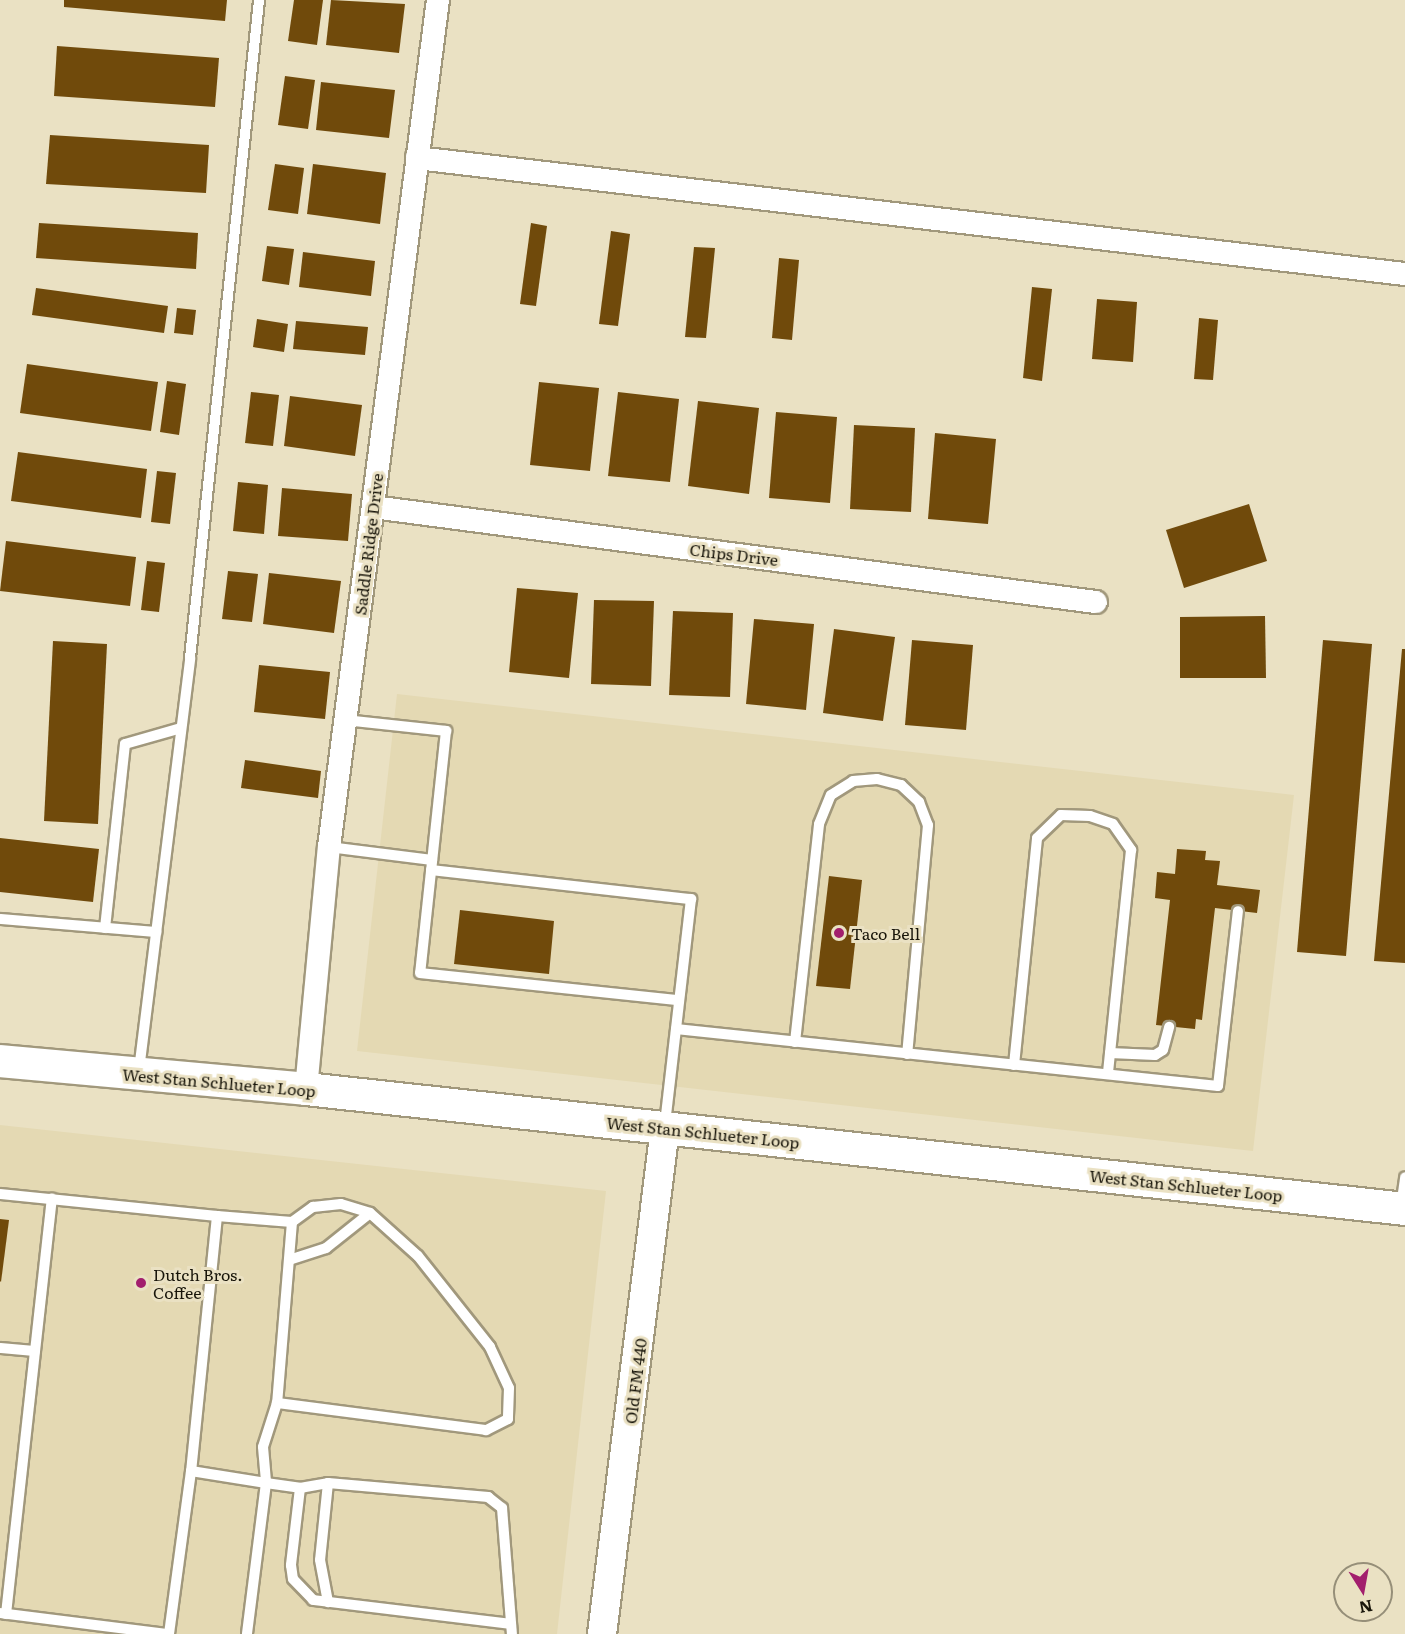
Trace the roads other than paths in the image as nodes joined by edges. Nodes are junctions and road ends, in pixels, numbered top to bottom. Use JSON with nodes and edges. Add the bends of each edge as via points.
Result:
{"nodes":[{"id":1,"x":259,"y":0,"type":"edge"},
{"id":2,"x":438,"y":0,"type":"edge"},
{"id":3,"x":417,"y":158,"type":"junction"},
{"id":4,"x":1405,"y":274,"type":"edge"},
{"id":5,"x":373,"y":507,"type":"junction"},
{"id":6,"x":1096,"y":602,"type":"dead end"},
{"id":7,"x":345,"y":720,"type":"junction"},
{"id":8,"x":181,"y":728,"type":"junction"},
{"id":9,"x":329,"y":848,"type":"junction"},
{"id":10,"x":432,"y":865,"type":"junction"},
{"id":11,"x":1238,"y":911,"type":"dead end"},
{"id":12,"x":0,"y":919,"type":"edge"},
{"id":13,"x":105,"y":928,"type":"junction"},
{"id":14,"x":156,"y":932,"type":"junction"},
{"id":15,"x":679,"y":1000,"type":"junction"},
{"id":16,"x":1169,"y":1027,"type":"dead end"},
{"id":17,"x":676,"y":1029,"type":"junction"},
{"id":18,"x":795,"y":1042,"type":"junction"},
{"id":19,"x":1110,"y":1053,"type":"junction"},
{"id":20,"x":907,"y":1054,"type":"junction"},
{"id":21,"x":0,"y":1061,"type":"edge"},
{"id":22,"x":1014,"y":1065,"type":"junction"},
{"id":23,"x":1108,"y":1074,"type":"junction"},
{"id":24,"x":138,"y":1076,"type":"junction"},
{"id":25,"x":306,"y":1089,"type":"junction"},
{"id":26,"x":665,"y":1128,"type":"junction"},
{"id":27,"x":1405,"y":1178,"type":"edge"},
{"id":28,"x":0,"y":1194,"type":"edge"},
{"id":29,"x":52,"y":1198,"type":"junction"},
{"id":30,"x":1403,"y":1209,"type":"edge"},
{"id":31,"x":370,"y":1213,"type":"junction"},
{"id":32,"x":217,"y":1216,"type":"junction"},
{"id":33,"x":292,"y":1222,"type":"junction"},
{"id":34,"x":289,"y":1260,"type":"junction"},
{"id":35,"x":0,"y":1348,"type":"edge"},
{"id":36,"x":35,"y":1351,"type":"junction"},
{"id":37,"x":277,"y":1403,"type":"junction"},
{"id":38,"x":191,"y":1471,"type":"junction"},
{"id":39,"x":266,"y":1483,"type":"junction"},
{"id":40,"x":328,"y":1483,"type":"junction"},
{"id":41,"x":300,"y":1488,"type":"junction"},
{"id":42,"x":328,"y":1602,"type":"junction"},
{"id":43,"x":3,"y":1613,"type":"edge"},
{"id":44,"x":512,"y":1629,"type":"edge"},
{"id":45,"x":167,"y":1634,"type":"edge"},
{"id":46,"x":246,"y":1634,"type":"edge"},
{"id":47,"x":602,"y":1634,"type":"edge"}],
"edges":[{"from":1,"to":8,"type":"lane"},
{"from":2,"to":3,"type":"street","name":"Saddle Ridge Drive"},
{"from":3,"to":4,"type":"street"},
{"from":3,"to":5,"type":"street","name":"Saddle Ridge Drive"},
{"from":5,"to":6,"type":"street","name":"Chips Drive"},
{"from":5,"to":7,"type":"street","name":"Saddle Ridge Drive"},
{"from":7,"to":9,"type":"street","name":"Saddle Ridge Drive"},
{"from":7,"to":10,"type":"lane","via":[[446,731]]},
{"from":8,"to":13,"type":"lane","via":[[125,744]]},
{"from":8,"to":14,"type":"lane"},
{"from":9,"to":10,"type":"lane"},
{"from":9,"to":25,"type":"street","name":"Saddle Ridge Drive"},
{"from":10,"to":15,"type":"lane","via":[[691,899]]},
{"from":10,"to":15,"type":"lane","via":[[420,974]]},
{"from":11,"to":23,"type":"lane","via":[[1218,1086]]},
{"from":12,"to":13,"type":"lane"},
{"from":13,"to":14,"type":"lane"},
{"from":14,"to":24,"type":"lane"},
{"from":15,"to":17,"type":"lane"},
{"from":16,"to":19,"type":"lane","via":[[1163,1050],[1155,1055]]},
{"from":17,"to":18,"type":"lane"},
{"from":17,"to":26,"type":"lane"},
{"from":18,"to":20,"type":"lane"},
{"from":18,"to":20,"type":"lane","via":[[819,824],[831,795],[853,781],[877,779],[901,785],[919,802],[928,825]]},
{"from":19,"to":22,"type":"lane","via":[[1131,850],[1113,824],[1090,816],[1061,815],[1037,838]]},
{"from":19,"to":23,"type":"lane"},
{"from":20,"to":22,"type":"lane"},
{"from":21,"to":24,"type":"main road","name":"West Stan Schlueter Loop"},
{"from":22,"to":23,"type":"lane"},
{"from":24,"to":25,"type":"main road","name":"West Stan Schlueter Loop"},
{"from":25,"to":26,"type":"main road","name":"West Stan Schlueter Loop"},
{"from":26,"to":30,"type":"main road","name":"West Stan Schlueter Loop"},
{"from":26,"to":47,"type":"street","name":"Old FM 440"},
{"from":27,"to":30,"type":"lane"},
{"from":28,"to":29,"type":"lane"},
{"from":29,"to":32,"type":"lane"},
{"from":29,"to":36,"type":"lane"},
{"from":31,"to":33,"type":"lane","via":[[342,1204],[313,1207]]},
{"from":31,"to":34,"type":"lane","via":[[326,1248]]},
{"from":31,"to":37,"type":"lane","via":[[418,1256],[490,1347],[508,1388],[508,1419],[486,1430]]},
{"from":32,"to":33,"type":"lane"},
{"from":32,"to":38,"type":"lane"},
{"from":33,"to":34,"type":"lane"},
{"from":34,"to":37,"type":"lane"},
{"from":35,"to":36,"type":"lane"},
{"from":36,"to":43,"type":"lane"},
{"from":37,"to":39,"type":"lane","via":[[263,1447]]},
{"from":38,"to":39,"type":"lane"},
{"from":38,"to":45,"type":"lane"},
{"from":39,"to":41,"type":"lane"},
{"from":39,"to":46,"type":"lane"},
{"from":40,"to":41,"type":"lane"},
{"from":40,"to":42,"type":"lane","via":[[320,1560]]},
{"from":40,"to":44,"type":"lane","via":[[488,1497],[502,1508]]},
{"from":41,"to":42,"type":"lane","via":[[291,1565],[293,1579],[313,1600]]},
{"from":42,"to":44,"type":"lane"},
{"from":43,"to":45,"type":"lane"}]}
